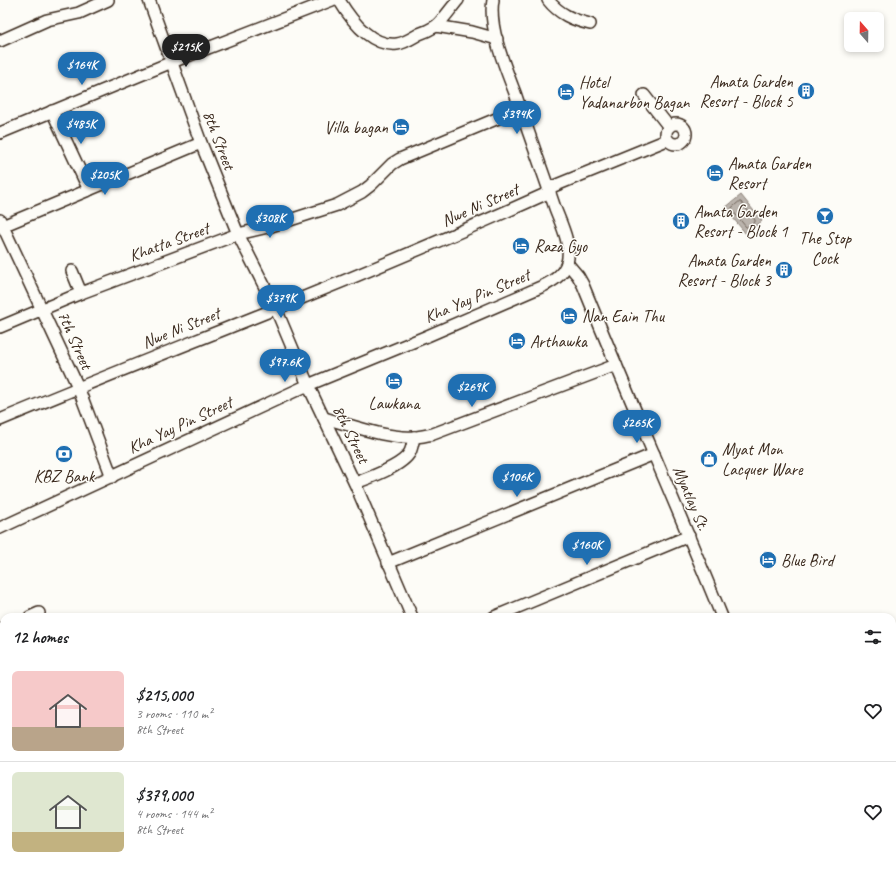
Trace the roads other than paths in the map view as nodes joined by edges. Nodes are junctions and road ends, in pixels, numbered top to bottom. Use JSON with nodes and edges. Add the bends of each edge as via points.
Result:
{"nodes":[{"id":1,"x":108,"y":0,"type":"edge"},
{"id":2,"x":149,"y":0,"type":"edge"},
{"id":3,"x":331,"y":0,"type":"edge"},
{"id":4,"x":458,"y":0,"type":"edge"},
{"id":5,"x":493,"y":0,"type":"edge"},
{"id":6,"x":548,"y":0,"type":"edge"},
{"id":7,"x":590,"y":24,"type":"dead end"},
{"id":8,"x":436,"y":26,"type":"junction"},
{"id":9,"x":497,"y":39,"type":"junction"},
{"id":10,"x":0,"y":41,"type":"edge"},
{"id":11,"x":172,"y":62,"type":"junction"},
{"id":12,"x":644,"y":95,"type":"dead end"},
{"id":13,"x":520,"y":109,"type":"junction"},
{"id":14,"x":52,"y":111,"type":"junction"},
{"id":15,"x":669,"y":127,"type":"junction"},
{"id":16,"x":0,"y":133,"type":"edge"},
{"id":17,"x":667,"y":140,"type":"junction"},
{"id":18,"x":201,"y":143,"type":"junction"},
{"id":19,"x":89,"y":190,"type":"junction"},
{"id":20,"x":550,"y":190,"type":"junction"},
{"id":21,"x":1,"y":224,"type":"edge"},
{"id":22,"x":238,"y":234,"type":"junction"},
{"id":23,"x":567,"y":263,"type":"junction"},
{"id":24,"x":72,"y":271,"type":"dead end"},
{"id":25,"x":81,"y":292,"type":"junction"},
{"id":26,"x":276,"y":309,"type":"junction"},
{"id":27,"x":42,"y":310,"type":"junction"},
{"id":28,"x":0,"y":327,"type":"edge"},
{"id":29,"x":616,"y":365,"type":"junction"},
{"id":30,"x":308,"y":385,"type":"junction"},
{"id":31,"x":78,"y":387,"type":"junction"},
{"id":32,"x":324,"y":418,"type":"junction"},
{"id":33,"x":0,"y":420,"type":"edge"},
{"id":34,"x":414,"y":437,"type":"junction"},
{"id":35,"x":654,"y":454,"type":"junction"},
{"id":36,"x":112,"y":477,"type":"junction"},
{"id":37,"x":355,"y":483,"type":"junction"},
{"id":38,"x":0,"y":528,"type":"edge"},
{"id":39,"x":689,"y":536,"type":"junction"},
{"id":40,"x":388,"y":562,"type":"junction"},
{"id":41,"x":410,"y":613,"type":"edge"},
{"id":42,"x":504,"y":613,"type":"edge"},
{"id":43,"x":720,"y":613,"type":"edge"}],
"edges":[{"from":1,"to":10,"type":"street","via":[[79,13],[47,20]]},
{"from":2,"to":11,"type":"street","name":"8th Street"},
{"from":3,"to":8,"type":"street","via":[[347,12],[366,34],[387,44],[404,42]]},
{"from":3,"to":11,"type":"street"},
{"from":4,"to":8,"type":"street"},
{"from":5,"to":9,"type":"street","via":[[491,15]]},
{"from":6,"to":7,"type":"street","via":[[554,8],[564,14]]},
{"from":8,"to":9,"type":"street"},
{"from":9,"to":13,"type":"street"},
{"from":11,"to":14,"type":"street"},
{"from":11,"to":18,"type":"street","name":"8th Street"},
{"from":12,"to":15,"type":"street"},
{"from":13,"to":20,"type":"street"},
{"from":13,"to":22,"type":"street","name":"Khatta Street","via":[[400,159],[362,192],[337,205]]},
{"from":14,"to":16,"type":"street"},
{"from":14,"to":19,"type":"street"},
{"from":15,"to":17,"type":"street","via":[[666,133]]},
{"from":15,"to":17,"type":"street","via":[[679,124],[685,128],[686,139],[680,144],[673,144]]},
{"from":17,"to":20,"type":"street","name":"Nwe Ni Street"},
{"from":18,"to":19,"type":"street"},
{"from":18,"to":22,"type":"street","name":"8th Street"},
{"from":19,"to":21,"type":"street"},
{"from":20,"to":23,"type":"street","via":[[566,239]]},
{"from":20,"to":26,"type":"street","name":"Nwe Ni Street","via":[[411,253]]},
{"from":21,"to":27,"type":"street","name":"7th Street"},
{"from":22,"to":25,"type":"street","name":"Khatta Street"},
{"from":22,"to":26,"type":"street","name":"8th Street"},
{"from":23,"to":29,"type":"street","name":"Myatlay St.","via":[[583,285]]},
{"from":23,"to":30,"type":"street","name":"Kha Yay Pin Street","via":[[558,277],[543,286]]},
{"from":24,"to":25,"type":"street"},
{"from":25,"to":27,"type":"street","name":"Khatta Street"},
{"from":26,"to":30,"type":"street","name":"8th Street"},
{"from":26,"to":31,"type":"street","name":"Nwe Ni Street"},
{"from":27,"to":28,"type":"street","name":"Khatta Street"},
{"from":27,"to":31,"type":"street","name":"7th Street"},
{"from":29,"to":34,"type":"street","via":[[433,434]]},
{"from":29,"to":35,"type":"street","name":"Myatlay St."},
{"from":30,"to":32,"type":"street","name":"8th Street"},
{"from":30,"to":36,"type":"street","name":"Kha Yay Pin Street"},
{"from":31,"to":33,"type":"street","name":"Nwe Ni Street"},
{"from":31,"to":36,"type":"street","name":"7th Street"},
{"from":32,"to":34,"type":"street","via":[[365,430]]},
{"from":32,"to":37,"type":"street","name":"8th Street"},
{"from":34,"to":37,"type":"street","via":[[409,454],[405,458],[389,469]]},
{"from":35,"to":39,"type":"street","name":"Myatlay St."},
{"from":35,"to":40,"type":"street"},
{"from":36,"to":38,"type":"street","name":"Kha Yay Pin Street"},
{"from":37,"to":40,"type":"street","name":"8th Street"},
{"from":39,"to":42,"type":"street"},
{"from":39,"to":43,"type":"street","name":"Myatlay St."},
{"from":40,"to":41,"type":"street","name":"8th Street"}]}
